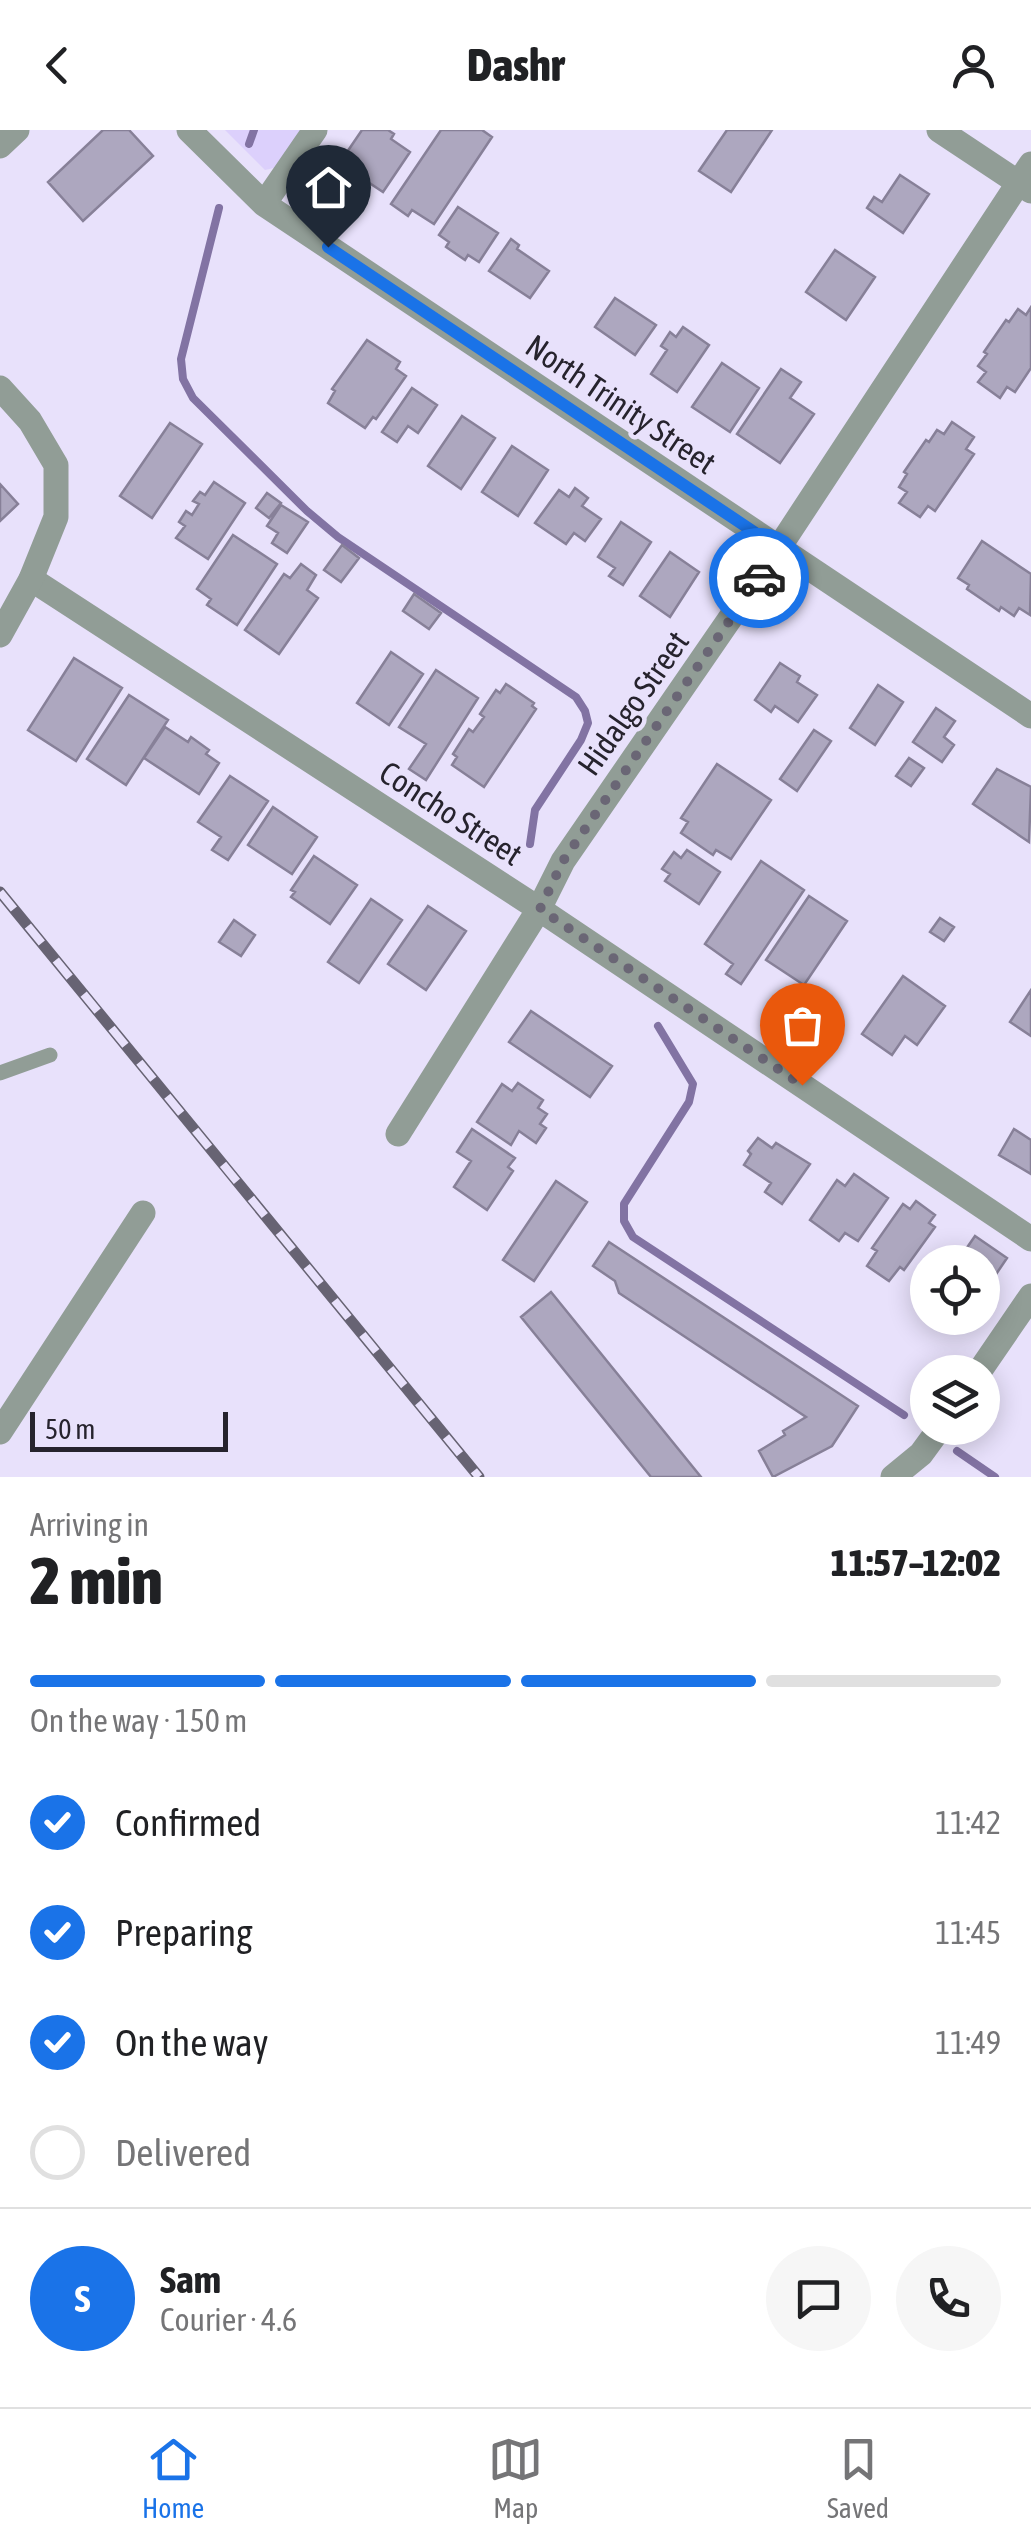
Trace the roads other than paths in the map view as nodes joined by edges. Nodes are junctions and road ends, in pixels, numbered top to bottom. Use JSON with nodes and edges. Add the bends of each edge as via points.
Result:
{"nodes":[{"id":1,"x":17,"y":130,"type":"edge"},
{"id":2,"x":189,"y":130,"type":"edge"},
{"id":3,"x":315,"y":130,"type":"edge"},
{"id":4,"x":939,"y":130,"type":"edge"},
{"id":5,"x":0,"y":146,"type":"edge"},
{"id":6,"x":1027,"y":180,"type":"edge"},
{"id":7,"x":264,"y":204,"type":"junction"},
{"id":8,"x":0,"y":388,"type":"edge"},
{"id":9,"x":778,"y":548,"type":"junction"},
{"id":10,"x":32,"y":579,"type":"junction"},
{"id":11,"x":0,"y":635,"type":"edge"},
{"id":12,"x":1031,"y":716,"type":"edge"},
{"id":13,"x":540,"y":909,"type":"junction"},
{"id":14,"x":50,"y":1056,"type":"dead end"},
{"id":15,"x":0,"y":1073,"type":"edge"},
{"id":16,"x":398,"y":1134,"type":"dead end"},
{"id":17,"x":143,"y":1212,"type":"dead end"},
{"id":18,"x":1031,"y":1239,"type":"edge"},
{"id":19,"x":1031,"y":1296,"type":"edge"},
{"id":20,"x":991,"y":1355,"type":"edge"},
{"id":21,"x":0,"y":1432,"type":"edge"},
{"id":22,"x":927,"y":1445,"type":"edge"},
{"id":23,"x":893,"y":1477,"type":"edge"}],
"edges":[{"from":1,"to":5,"type":"street"},
{"from":2,"to":7,"type":"street","name":"North Trinity Street"},
{"from":3,"to":7,"type":"street"},
{"from":4,"to":6,"type":"street"},
{"from":6,"to":9,"type":"street","name":"Hidalgo Street"},
{"from":7,"to":9,"type":"street","name":"North Trinity Street"},
{"from":8,"to":10,"type":"street","via":[[30,421],[56,466],[56,517]]},
{"from":9,"to":12,"type":"street","name":"North Trinity Street"},
{"from":9,"to":13,"type":"street","name":"Hidalgo Street","via":[[563,861]]},
{"from":10,"to":11,"type":"street"},
{"from":10,"to":13,"type":"street","name":"Concho Street"},
{"from":13,"to":16,"type":"street","name":"Hidalgo Street"},
{"from":13,"to":18,"type":"street","name":"Concho Street"},
{"from":14,"to":15,"type":"lane"},
{"from":17,"to":21,"type":"street"},
{"from":19,"to":20,"type":"street"},
{"from":22,"to":23,"type":"street"}]}
